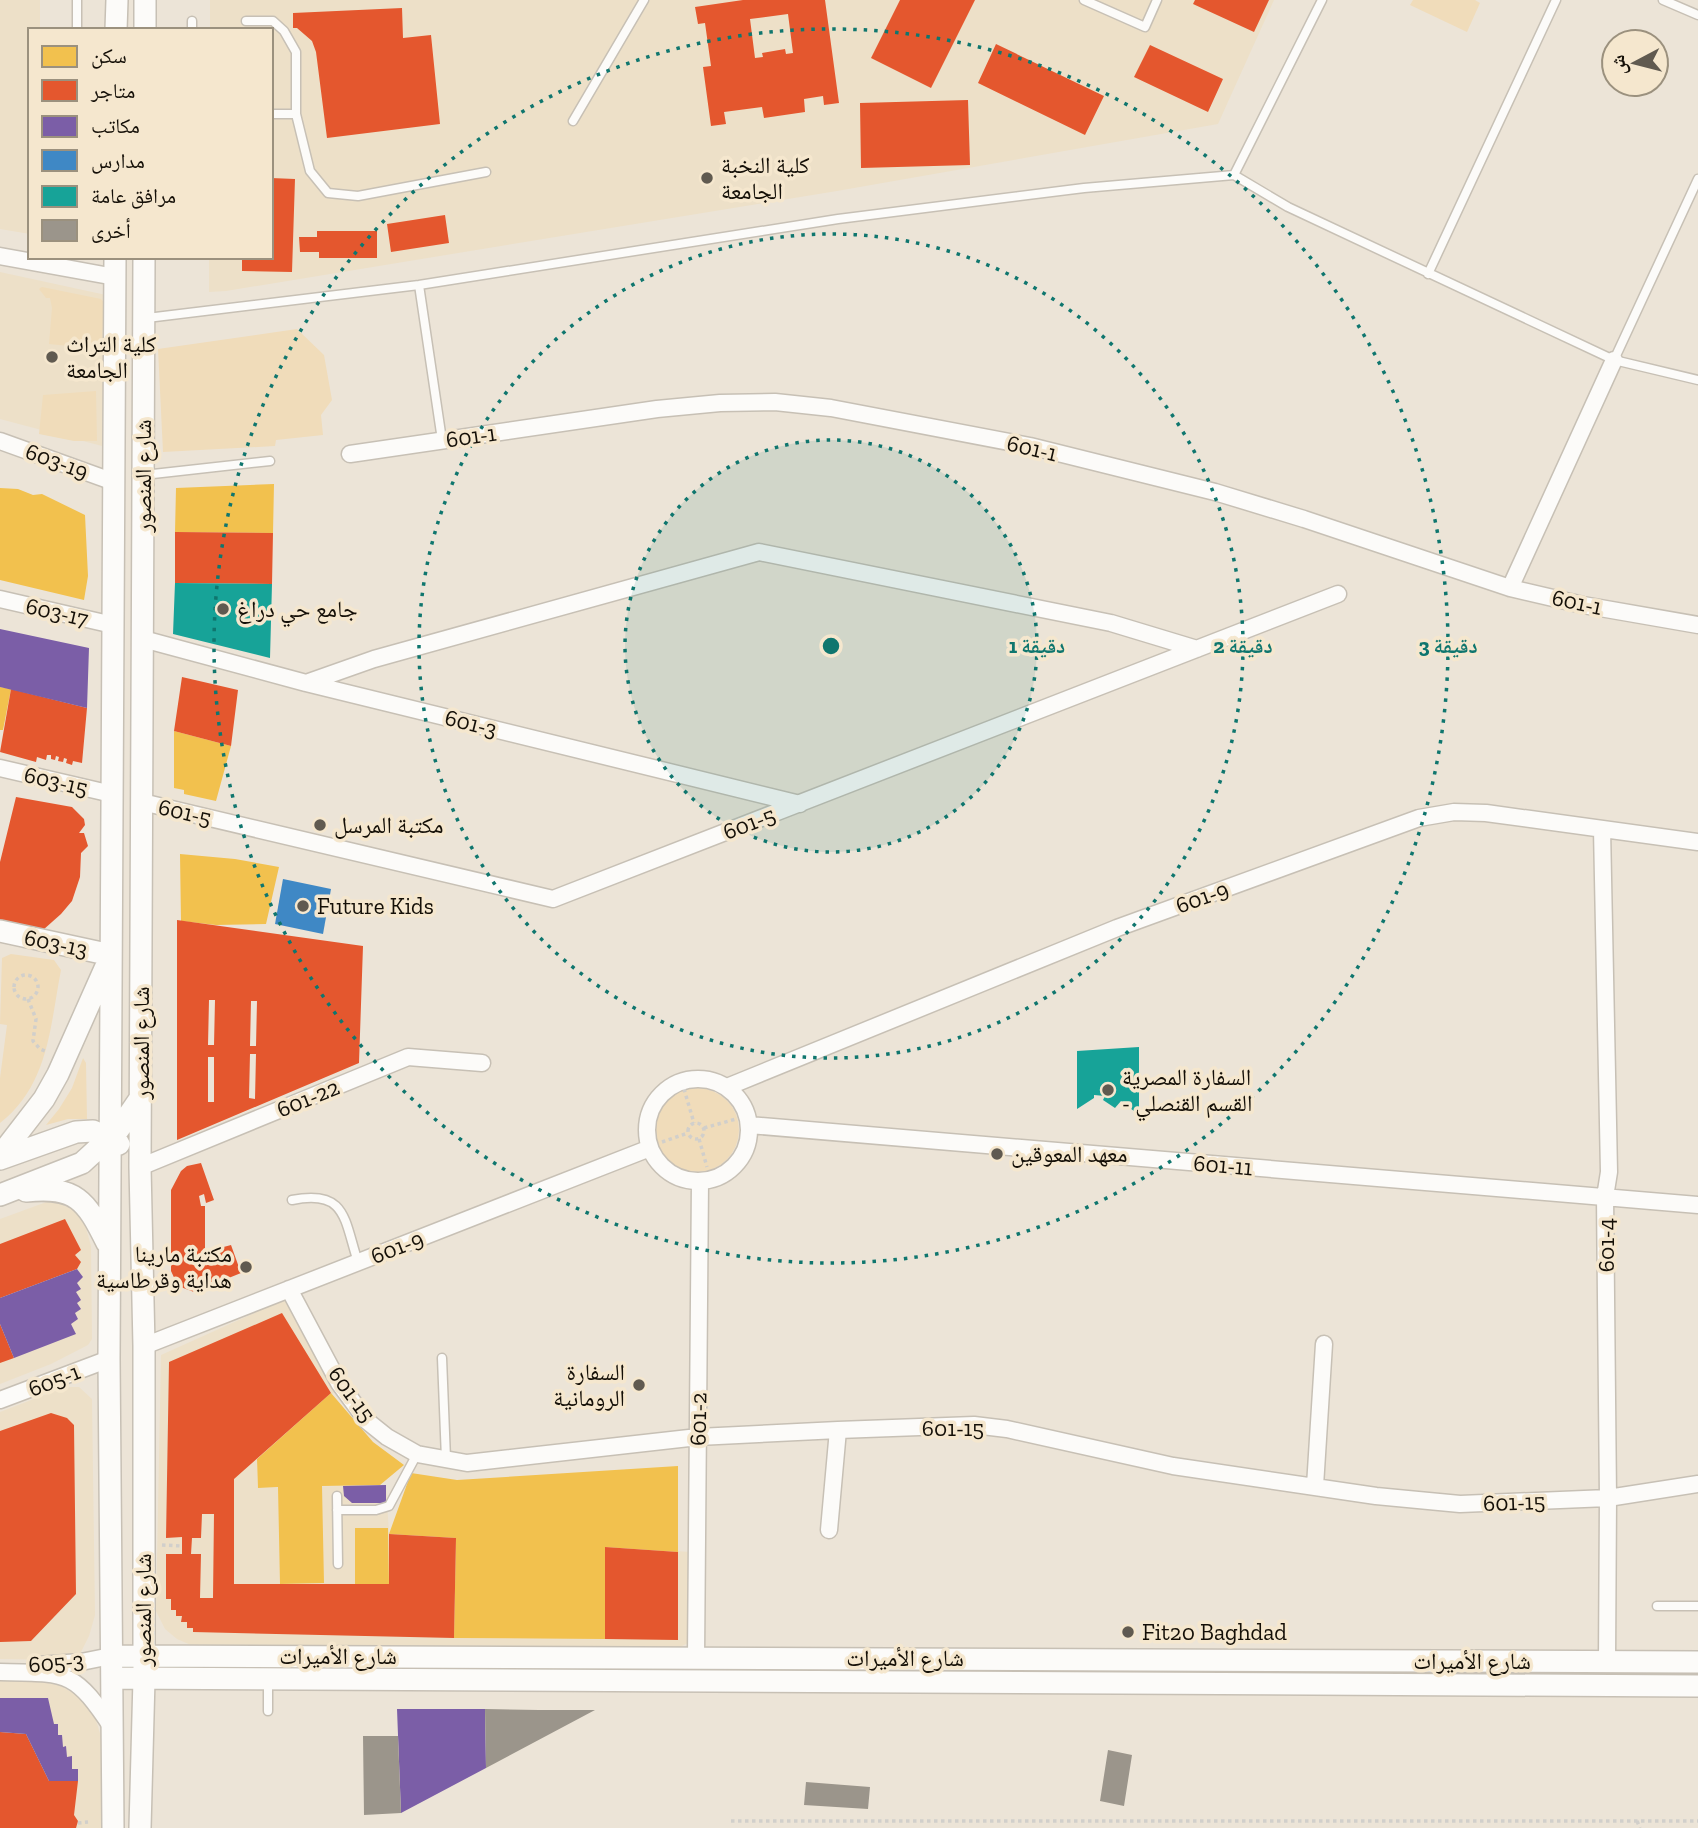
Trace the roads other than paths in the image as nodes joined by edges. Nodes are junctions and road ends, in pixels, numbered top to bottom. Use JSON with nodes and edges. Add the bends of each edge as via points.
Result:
{"nodes":[{"id":1,"x":77,"y":0,"type":"edge"},
{"id":2,"x":117,"y":0,"type":"edge"},
{"id":3,"x":145,"y":0,"type":"edge"},
{"id":4,"x":644,"y":0,"type":"edge"},
{"id":5,"x":1084,"y":0,"type":"edge"},
{"id":6,"x":1157,"y":0,"type":"edge"},
{"id":7,"x":1322,"y":0,"type":"edge"},
{"id":8,"x":1556,"y":0,"type":"edge"},
{"id":9,"x":1663,"y":0,"type":"edge"},
{"id":10,"x":1698,"y":15,"type":"edge"},
{"id":11,"x":246,"y":21,"type":"dead end"},
{"id":12,"x":77,"y":28,"type":"edge"},
{"id":13,"x":116,"y":28,"type":"edge"},
{"id":14,"x":145,"y":28,"type":"edge"},
{"id":15,"x":273,"y":114,"type":"edge"},
{"id":16,"x":296,"y":114,"type":"junction"},
{"id":17,"x":573,"y":121,"type":"dead end"},
{"id":18,"x":486,"y":172,"type":"dead end"},
{"id":19,"x":1234,"y":175,"type":"junction"},
{"id":20,"x":1698,"y":178,"type":"edge"},
{"id":21,"x":0,"y":256,"type":"edge"},
{"id":22,"x":28,"y":259,"type":"edge"},
{"id":23,"x":31,"y":259,"type":"edge"},
{"id":24,"x":144,"y":259,"type":"edge"},
{"id":25,"x":115,"y":267,"type":"edge"},
{"id":26,"x":1428,"y":274,"type":"junction"},
{"id":27,"x":419,"y":285,"type":"junction"},
{"id":28,"x":144,"y":318,"type":"junction"},
{"id":29,"x":1614,"y":360,"type":"junction"},
{"id":30,"x":1698,"y":380,"type":"edge"},
{"id":31,"x":442,"y":440,"type":"junction"},
{"id":32,"x":0,"y":441,"type":"edge"},
{"id":33,"x":350,"y":454,"type":"dead end"},
{"id":34,"x":270,"y":461,"type":"dead end"},
{"id":35,"x":143,"y":475,"type":"junction"},
{"id":36,"x":114,"y":482,"type":"junction"},
{"id":37,"x":1510,"y":588,"type":"junction"},
{"id":38,"x":1338,"y":594,"type":"dead end"},
{"id":39,"x":0,"y":599,"type":"edge"},
{"id":40,"x":113,"y":625,"type":"junction"},
{"id":41,"x":1698,"y":625,"type":"edge"},
{"id":42,"x":143,"y":639,"type":"junction"},
{"id":43,"x":1197,"y":649,"type":"junction"},
{"id":44,"x":306,"y":683,"type":"junction"},
{"id":45,"x":0,"y":768,"type":"edge"},
{"id":46,"x":112,"y":794,"type":"junction"},
{"id":47,"x":142,"y":802,"type":"junction"},
{"id":48,"x":800,"y":804,"type":"junction"},
{"id":49,"x":1602,"y":829,"type":"junction"},
{"id":50,"x":1698,"y":842,"type":"edge"},
{"id":51,"x":0,"y":930,"type":"edge"},
{"id":52,"x":111,"y":955,"type":"junction"},
{"id":53,"x":482,"y":1063,"type":"dead end"},
{"id":54,"x":727,"y":1087,"type":"junction"},
{"id":55,"x":141,"y":1097,"type":"junction"},
{"id":56,"x":744,"y":1121,"type":"junction"},
{"id":57,"x":110,"y":1138,"type":"junction"},
{"id":58,"x":653,"y":1146,"type":"junction"},
{"id":59,"x":0,"y":1158,"type":"edge"},
{"id":60,"x":141,"y":1167,"type":"junction"},
{"id":61,"x":704,"y":1176,"type":"junction"},
{"id":62,"x":3,"y":1193,"type":"edge"},
{"id":63,"x":1605,"y":1197,"type":"junction"},
{"id":64,"x":292,"y":1200,"type":"dead end"},
{"id":65,"x":1698,"y":1205,"type":"edge"},
{"id":66,"x":109,"y":1248,"type":"junction"},
{"id":67,"x":358,"y":1262,"type":"junction"},
{"id":68,"x":289,"y":1289,"type":"junction"},
{"id":69,"x":1324,"y":1344,"type":"dead end"},
{"id":70,"x":144,"y":1346,"type":"junction"},
{"id":71,"x":443,"y":1358,"type":"dead end"},
{"id":72,"x":109,"y":1359,"type":"junction"},
{"id":73,"x":0,"y":1400,"type":"edge"},
{"id":74,"x":838,"y":1430,"type":"junction"},
{"id":75,"x":698,"y":1437,"type":"junction"},
{"id":76,"x":417,"y":1454,"type":"junction"},
{"id":77,"x":446,"y":1460,"type":"junction"},
{"id":78,"x":1698,"y":1484,"type":"edge"},
{"id":79,"x":1315,"y":1486,"type":"junction"},
{"id":80,"x":337,"y":1496,"type":"dead end"},
{"id":81,"x":1608,"y":1498,"type":"junction"},
{"id":82,"x":337,"y":1510,"type":"junction"},
{"id":83,"x":829,"y":1530,"type":"dead end"},
{"id":84,"x":338,"y":1564,"type":"dead end"},
{"id":85,"x":1657,"y":1606,"type":"dead end"},
{"id":86,"x":1698,"y":1606,"type":"edge"},
{"id":87,"x":111,"y":1656,"type":"junction"},
{"id":88,"x":144,"y":1656,"type":"junction"},
{"id":89,"x":696,"y":1657,"type":"junction"},
{"id":90,"x":1607,"y":1661,"type":"junction"},
{"id":91,"x":1698,"y":1662,"type":"edge"},
{"id":92,"x":0,"y":1665,"type":"edge"},
{"id":93,"x":0,"y":1672,"type":"edge"},
{"id":94,"x":112,"y":1678,"type":"junction"},
{"id":95,"x":144,"y":1679,"type":"junction"},
{"id":96,"x":268,"y":1679,"type":"junction"},
{"id":97,"x":1698,"y":1686,"type":"edge"},
{"id":98,"x":268,"y":1711,"type":"dead end"},
{"id":99,"x":113,"y":1730,"type":"junction"},
{"id":100,"x":113,"y":1828,"type":"edge"},
{"id":101,"x":140,"y":1828,"type":"edge"}],
"edges":[{"from":1,"to":12,"type":"lane"},
{"from":2,"to":13,"type":"main road"},
{"from":3,"to":14,"type":"main road"},
{"from":4,"to":17,"type":"lane"},
{"from":5,"to":6,"type":"lane","via":[[1144,27]]},
{"from":7,"to":19,"type":"lane"},
{"from":8,"to":26,"type":"lane"},
{"from":9,"to":10,"type":"lane"},
{"from":11,"to":16,"type":"lane","via":[[273,21],[296,52]]},
{"from":15,"to":16,"type":"lane"},
{"from":16,"to":18,"type":"lane","via":[[310,170],[328,193],[358,196]]},
{"from":19,"to":26,"type":"lane","via":[[1288,207]]},
{"from":19,"to":27,"type":"lane","via":[[1084,188],[838,219]]},
{"from":20,"to":29,"type":"lane"},
{"from":21,"to":22,"type":"street"},
{"from":23,"to":25,"type":"street"},
{"from":24,"to":28,"type":"main road","name":"شارع المنصور"},
{"from":25,"to":36,"type":"main road","name":"شارع المنصور"},
{"from":26,"to":29,"type":"lane"},
{"from":27,"to":28,"type":"lane"},
{"from":27,"to":31,"type":"lane"},
{"from":28,"to":35,"type":"main road","name":"شارع المنصور"},
{"from":29,"to":30,"type":"lane"},
{"from":29,"to":37,"type":"street"},
{"from":31,"to":33,"type":"street","name":"601-1"},
{"from":31,"to":37,"type":"street","name":"601-1","via":[[720,403],[831,408],[1031,446],[1215,492]]},
{"from":32,"to":36,"type":"street","name":"603-19"},
{"from":34,"to":35,"type":"lane"},
{"from":35,"to":42,"type":"main road","name":"شارع المنصور"},
{"from":36,"to":40,"type":"main road","name":"شارع المنصور"},
{"from":37,"to":41,"type":"street","name":"601-1"},
{"from":38,"to":43,"type":"street","name":"601-5"},
{"from":39,"to":40,"type":"street","name":"603-17"},
{"from":40,"to":46,"type":"main road","name":"شارع المنصور"},
{"from":42,"to":44,"type":"street","name":"601-3"},
{"from":42,"to":47,"type":"main road","name":"شارع المنصور"},
{"from":43,"to":44,"type":"street","via":[[1111,623],[759,552],[374,659]]},
{"from":43,"to":48,"type":"street","name":"601-5"},
{"from":44,"to":48,"type":"street","name":"601-3"},
{"from":45,"to":46,"type":"street","name":"603-15"},
{"from":46,"to":52,"type":"main road","name":"شارع المنصور"},
{"from":47,"to":48,"type":"street","name":"601-5","via":[[553,898]]},
{"from":47,"to":55,"type":"main road","name":"شارع المنصور"},
{"from":49,"to":50,"type":"street","name":"601-9"},
{"from":49,"to":54,"type":"street","name":"601-9","via":[[1486,813],[1419,818],[1117,928]]},
{"from":49,"to":63,"type":"street","name":"601-4","via":[[1609,1172]]},
{"from":51,"to":52,"type":"main road","name":"603-13"},
{"from":52,"to":57,"type":"main road","name":"شارع المنصور"},
{"from":52,"to":59,"type":"main road","via":[[58,1074]]},
{"from":53,"to":60,"type":"street","name":"601-22","via":[[408,1057]]},
{"from":54,"to":56,"type":"street","via":[[746,1110]]},
{"from":54,"to":58,"type":"street","via":[[696,1078],[666,1089],[648,1116],[646,1132]]},
{"from":55,"to":57,"type":"main road"},
{"from":55,"to":60,"type":"main road","name":"شارع المنصور"},
{"from":56,"to":61,"type":"street","via":[[748,1139],[737,1163],[726,1173]]},
{"from":56,"to":63,"type":"street","name":"601-11"},
{"from":57,"to":59,"type":"main road","via":[[93,1131],[76,1132]]},
{"from":57,"to":60,"type":"main road","via":[[133,1154]]},
{"from":57,"to":62,"type":"main road","via":[[82,1163]]},
{"from":57,"to":66,"type":"main road","name":"شارع المنصور"},
{"from":58,"to":61,"type":"street","via":[[658,1162],[670,1173],[684,1180]]},
{"from":58,"to":67,"type":"street","name":"601-9"},
{"from":60,"to":70,"type":"main road","name":"شارع المنصور"},
{"from":61,"to":75,"type":"street","name":"601-2"},
{"from":62,"to":66,"type":"main road","via":[[65,1191],[92,1215]]},
{"from":63,"to":65,"type":"street","name":"601-11"},
{"from":63,"to":81,"type":"street","name":"601-4"},
{"from":64,"to":67,"type":"lane","via":[[320,1197],[340,1208]]},
{"from":66,"to":72,"type":"main road","name":"شارع المنصور"},
{"from":67,"to":68,"type":"street","name":"601-9"},
{"from":68,"to":70,"type":"street","name":"601-9"},
{"from":68,"to":76,"type":"street","name":"601-15","via":[[340,1383],[367,1421]]},
{"from":69,"to":79,"type":"street"},
{"from":70,"to":88,"type":"main road","name":"شارع المنصور"},
{"from":71,"to":77,"type":"lane"},
{"from":72,"to":73,"type":"street","name":"605-1"},
{"from":72,"to":87,"type":"main road","name":"شارع المنصور"},
{"from":74,"to":75,"type":"street","name":"601-15"},
{"from":74,"to":79,"type":"street","name":"601-15","via":[[1007,1429],[1172,1466]]},
{"from":74,"to":83,"type":"street"},
{"from":75,"to":77,"type":"street","name":"601-15","via":[[467,1464]]},
{"from":75,"to":89,"type":"street","name":"601-2"},
{"from":76,"to":77,"type":"street","name":"601-15"},
{"from":76,"to":82,"type":"lane","via":[[388,1506]]},
{"from":78,"to":81,"type":"street","name":"601-15"},
{"from":79,"to":81,"type":"street","name":"601-15","via":[[1461,1504]]},
{"from":80,"to":82,"type":"lane"},
{"from":81,"to":90,"type":"street","name":"601-4"},
{"from":82,"to":84,"type":"lane"},
{"from":85,"to":86,"type":"lane"},
{"from":87,"to":88,"type":"main road","name":"شارع الأميرات"},
{"from":87,"to":92,"type":"street","name":"605-3","via":[[46,1665]]},
{"from":87,"to":94,"type":"main road","name":"شارع المنصور"},
{"from":88,"to":89,"type":"main road","name":"شارع الأميرات"},
{"from":88,"to":95,"type":"main road","name":"شارع المنصور"},
{"from":89,"to":90,"type":"main road","name":"شارع الأميرات"},
{"from":90,"to":91,"type":"main road","name":"شارع الأميرات"},
{"from":93,"to":99,"type":"street","name":"605-3","via":[[68,1678],[89,1694]]},
{"from":94,"to":95,"type":"main road","name":"شارع الأميرات"},
{"from":94,"to":99,"type":"main road","name":"شارع المنصور"},
{"from":95,"to":96,"type":"main road","name":"شارع الأميرات"},
{"from":95,"to":101,"type":"main road","name":"شارع المنصور"},
{"from":96,"to":97,"type":"main road","name":"شارع الأميرات"},
{"from":96,"to":98,"type":"lane"},
{"from":99,"to":100,"type":"main road","name":"شارع المنصور"}]}
